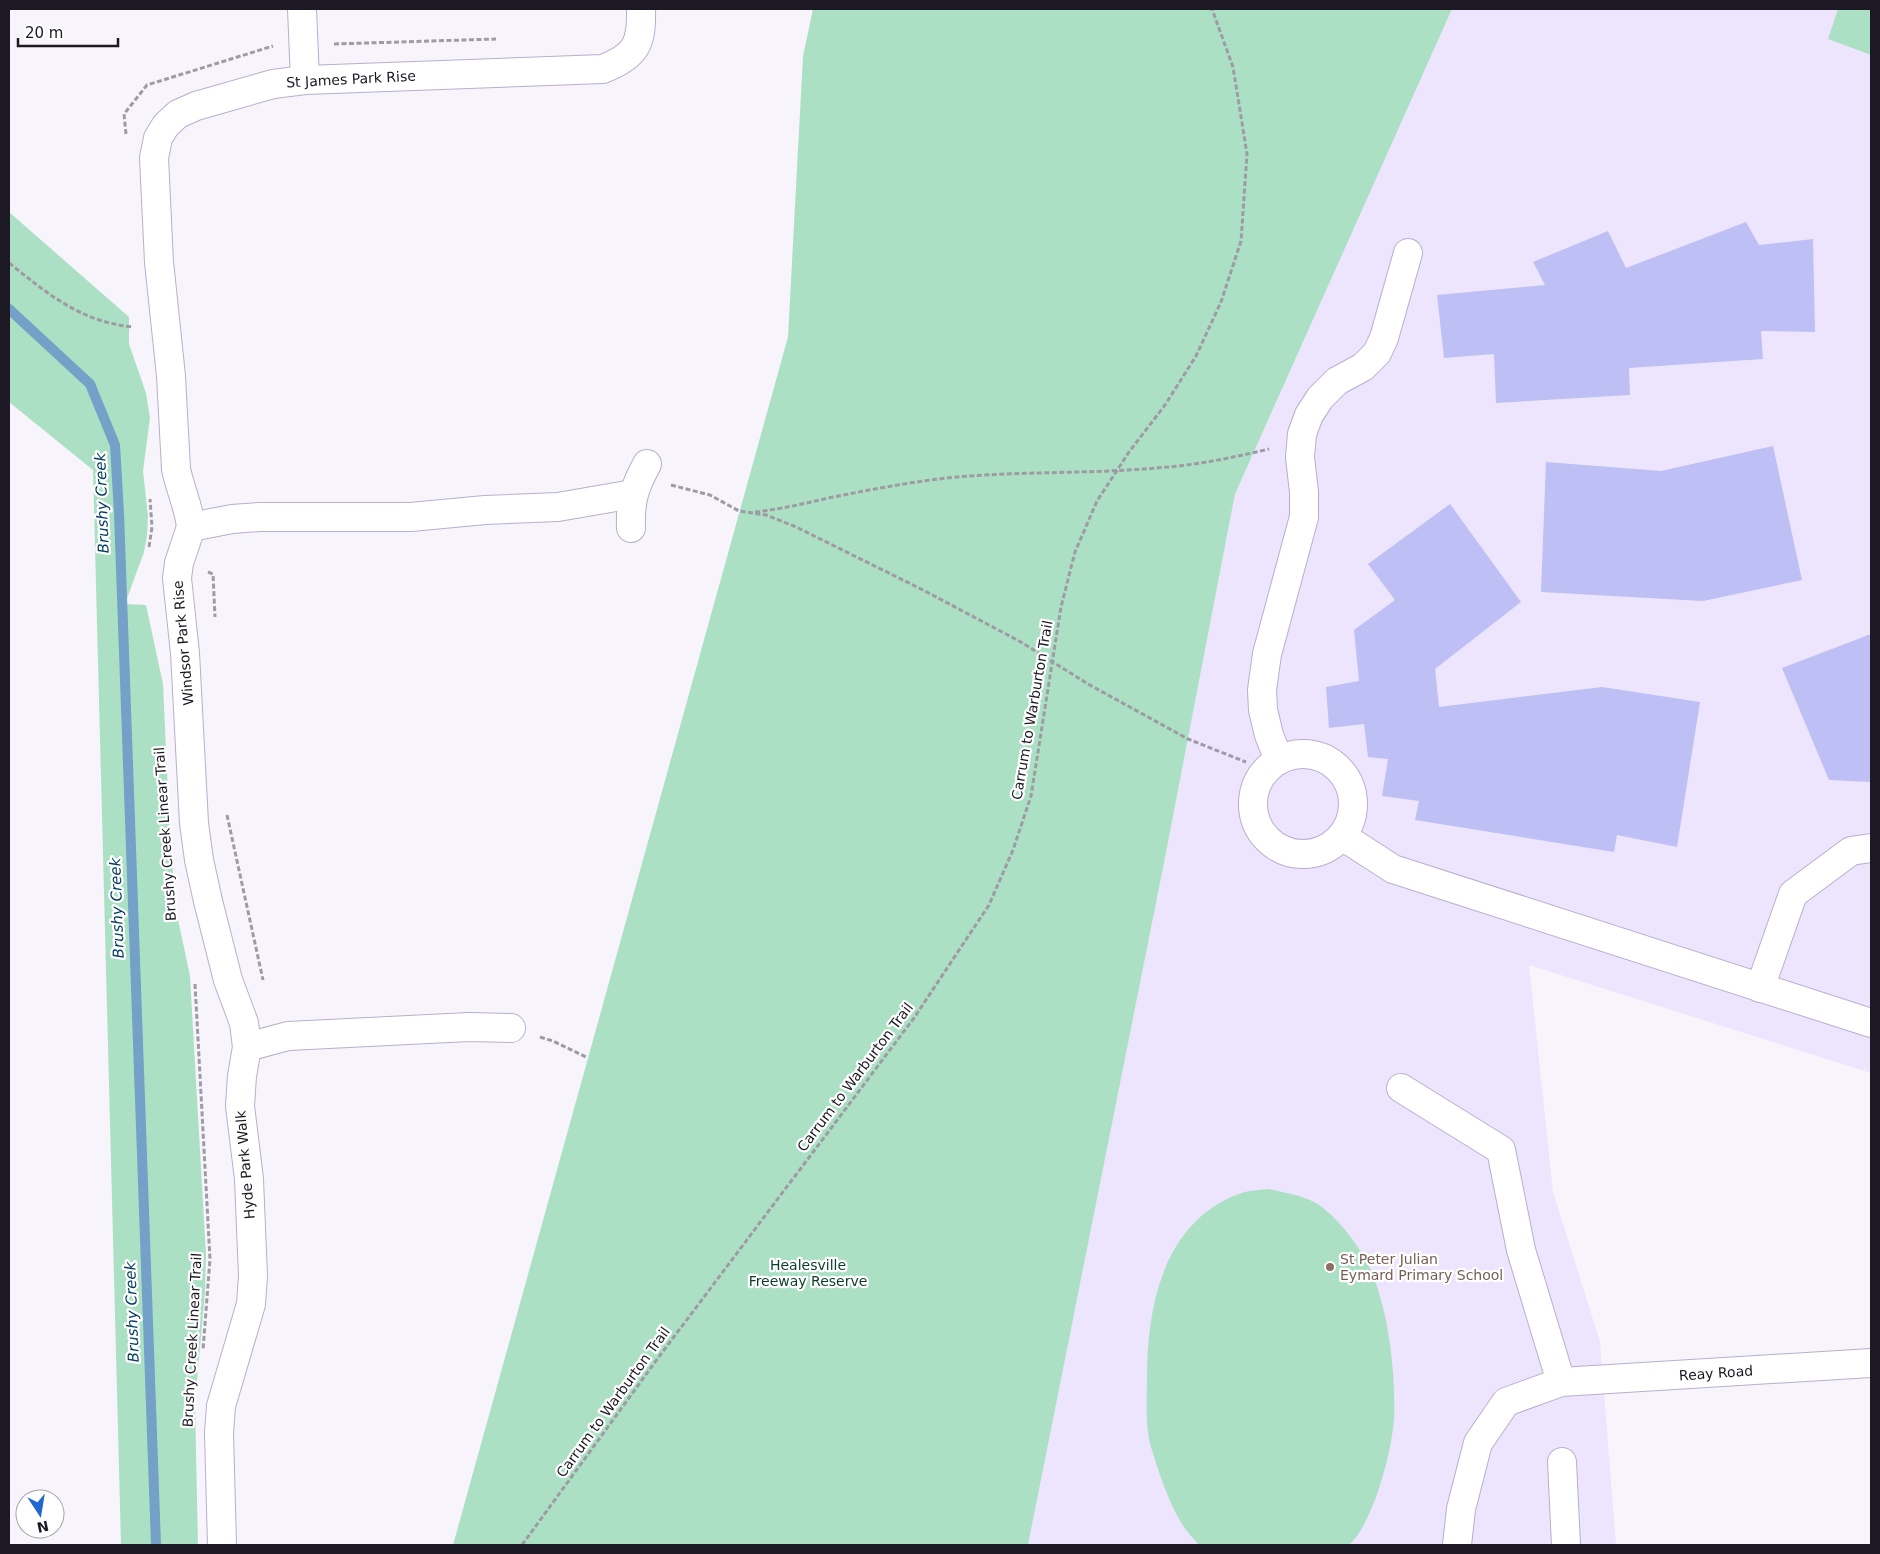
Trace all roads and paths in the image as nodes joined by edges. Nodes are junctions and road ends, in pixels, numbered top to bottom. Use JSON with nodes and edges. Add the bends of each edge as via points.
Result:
{"nodes":[{"id":1,"x":302,"y":9,"type":"edge"},
{"id":2,"x":641,"y":9,"type":"edge"},
{"id":3,"x":1212,"y":9,"type":"edge"},
{"id":4,"x":305,"y":80,"type":"junction"},
{"id":5,"x":1408,"y":254,"type":"dead end"},
{"id":6,"x":9,"y":262,"type":"edge"},
{"id":7,"x":134,"y":334,"type":"dead end"},
{"id":8,"x":1302,"y":440,"type":"junction"},
{"id":9,"x":1117,"y":471,"type":"junction"},
{"id":10,"x":639,"y":479,"type":"junction"},
{"id":11,"x":149,"y":493,"type":"dead end"},
{"id":12,"x":750,"y":512,"type":"junction"},
{"id":13,"x":191,"y":527,"type":"junction"},
{"id":14,"x":631,"y":528,"type":"dead end"},
{"id":15,"x":148,"y":551,"type":"dead end"},
{"id":16,"x":1053,"y":661,"type":"junction"},
{"id":17,"x":1273,"y":765,"type":"junction"},
{"id":18,"x":1342,"y":836,"type":"junction"},
{"id":19,"x":1871,"y":848,"type":"edge"},
{"id":20,"x":194,"y":978,"type":"dead end"},
{"id":21,"x":1760,"y":988,"type":"junction"},
{"id":22,"x":1871,"y":1023,"type":"edge"},
{"id":23,"x":511,"y":1028,"type":"joint"},
{"id":24,"x":248,"y":1047,"type":"junction"},
{"id":25,"x":588,"y":1058,"type":"dead end"},
{"id":26,"x":1401,"y":1088,"type":"dead end"},
{"id":27,"x":203,"y":1351,"type":"dead end"},
{"id":28,"x":1871,"y":1363,"type":"edge"},
{"id":29,"x":1561,"y":1382,"type":"junction"},
{"id":30,"x":1562,"y":1462,"type":"dead end"},
{"id":31,"x":222,"y":1545,"type":"edge"},
{"id":32,"x":522,"y":1545,"type":"edge"},
{"id":33,"x":1457,"y":1545,"type":"edge"},
{"id":34,"x":1566,"y":1545,"type":"edge"}],
"edges":[{"from":1,"to":4,"type":"street"},
{"from":2,"to":4,"type":"street","name":"St James Park Rise","via":[[642,31],[638,43],[621,62],[602,69]]},
{"from":3,"to":9,"type":"path","name":"Carrum to Warburton Trail","via":[[1233,67],[1247,154],[1241,240],[1221,302],[1196,356]]},
{"from":4,"to":13,"type":"street","name":"St James Park Rise","via":[[273,84],[196,106],[178,114],[158,138],[154,158],[158,253],[171,376],[176,469],[190,512]]},
{"from":5,"to":8,"type":"street","via":[[1377,353],[1363,367],[1337,381],[1320,398],[1309,415]]},
{"from":6,"to":7,"type":"path","via":[[70,308],[103,322],[133,327]]},
{"from":8,"to":9,"type":"path","via":[[1220,461]]},
{"from":8,"to":17,"type":"street","via":[[1304,517],[1267,654],[1262,690]]},
{"from":9,"to":12,"type":"path","via":[[956,477]]},
{"from":9,"to":16,"type":"path","name":"Carrum to Warburton Trail","via":[[1098,501],[1075,552],[1061,607]]},
{"from":10,"to":12,"type":"path","via":[[710,495],[739,511]]},
{"from":10,"to":13,"type":"street","via":[[558,507],[411,517],[259,517]]},
{"from":10,"to":14,"type":"street","via":[[631,509]]},
{"from":11,"to":15,"type":"path","via":[[152,527]]},
{"from":12,"to":16,"type":"path","via":[[794,526],[923,590]]},
{"from":13,"to":24,"type":"street","name":"Windsor Park Rise","via":[[177,578],[185,653],[194,823],[208,901]]},
{"from":16,"to":17,"type":"path","via":[[1088,684],[1188,738]]},
{"from":16,"to":32,"type":"path","name":"Carrum to Warburton Trail","via":[[1031,796],[1013,850],[989,905],[914,1018]]},
{"from":17,"to":18,"type":"street","via":[[1294,755],[1310,755],[1337,767],[1352,792],[1354,807]]},
{"from":17,"to":18,"type":"street","via":[[1257,784],[1254,799],[1254,815],[1270,842],[1299,854],[1315,853],[1330,847]]},
{"from":18,"to":21,"type":"street","via":[[1393,869]]},
{"from":19,"to":21,"type":"street","via":[[1851,851],[1793,894]]},
{"from":20,"to":27,"type":"path","name":"Brushy Creek Linear Trail","via":[[210,1259]]},
{"from":21,"to":22,"type":"street"},
{"from":23,"to":24,"type":"street","via":[[288,1036]]},
{"from":23,"to":25,"type":"path","via":[[553,1041]]},
{"from":24,"to":31,"type":"street","name":"Hyde Park Walk","via":[[240,1106],[249,1180],[253,1276],[251,1304],[222,1406],[219,1448]]},
{"from":26,"to":29,"type":"street","via":[[1501,1150],[1521,1250]]},
{"from":28,"to":29,"type":"street","name":"Reay Road"},
{"from":29,"to":33,"type":"street","name":"Reay Road","via":[[1506,1402],[1478,1443],[1461,1509]]},
{"from":30,"to":34,"type":"street"}]}
